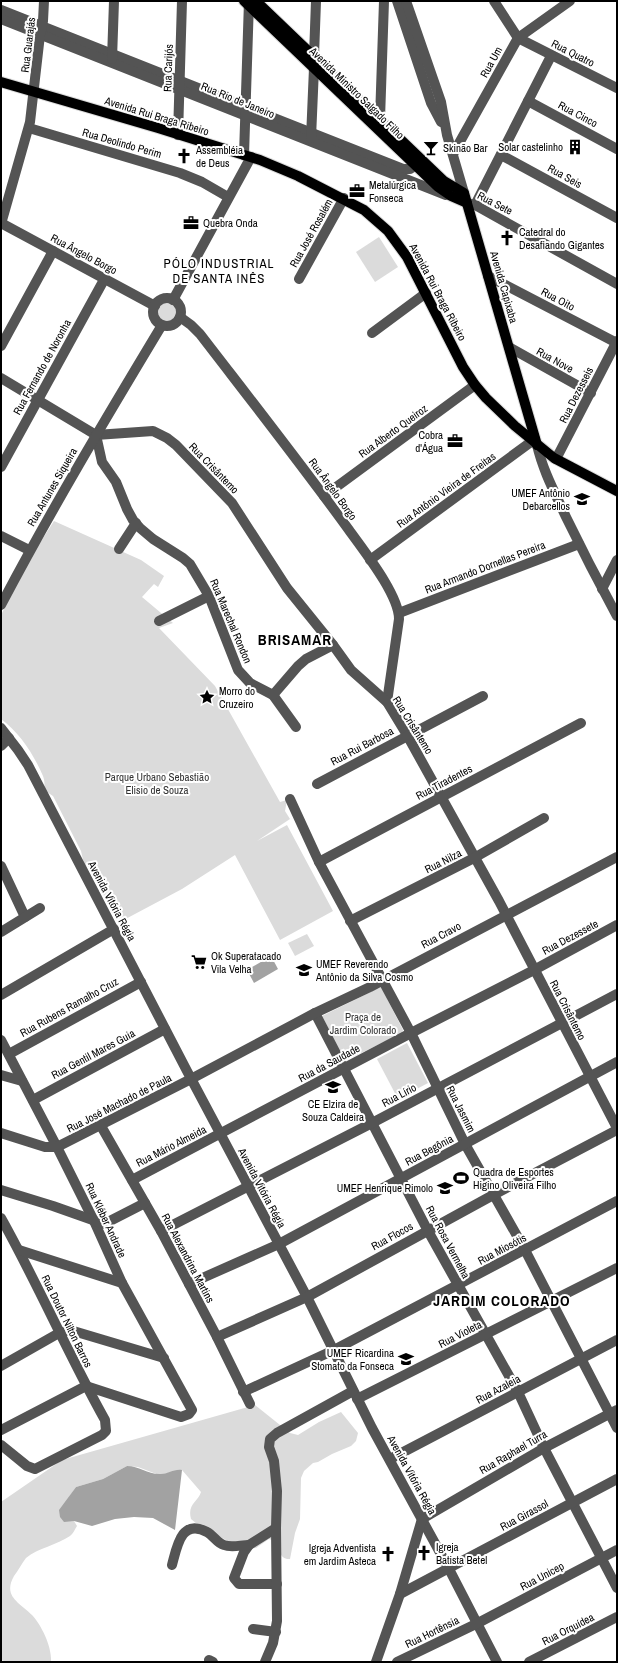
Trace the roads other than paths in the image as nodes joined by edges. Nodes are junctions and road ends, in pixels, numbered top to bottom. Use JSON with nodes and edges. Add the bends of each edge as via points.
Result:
{"nodes":[{"id":1,"x":44,"y":1,"type":"edge"},
{"id":2,"x":114,"y":1,"type":"edge"},
{"id":3,"x":182,"y":1,"type":"edge"},
{"id":4,"x":316,"y":1,"type":"edge"},
{"id":5,"x":384,"y":1,"type":"edge"},
{"id":6,"x":397,"y":1,"type":"edge"},
{"id":7,"x":406,"y":1,"type":"edge"},
{"id":8,"x":494,"y":1,"type":"edge"},
{"id":9,"x":570,"y":1,"type":"edge"},
{"id":10,"x":250,"y":2,"type":"edge"},
{"id":11,"x":1,"y":10,"type":"edge"},
{"id":12,"x":1,"y":19,"type":"edge"},
{"id":13,"x":41,"y":30,"type":"junction"},
{"id":14,"x":518,"y":38,"type":"junction"},
{"id":15,"x":314,"y":56,"type":"junction"},
{"id":16,"x":551,"y":56,"type":"junction"},
{"id":17,"x":112,"y":58,"type":"junction"},
{"id":18,"x":314,"y":68,"type":"junction"},
{"id":19,"x":1,"y":82,"type":"edge"},
{"id":20,"x":180,"y":85,"type":"junction"},
{"id":21,"x":617,"y":88,"type":"edge"},
{"id":22,"x":34,"y":92,"type":"junction"},
{"id":23,"x":528,"y":101,"type":"junction"},
{"id":24,"x":246,"y":111,"type":"junction"},
{"id":25,"x":380,"y":120,"type":"junction"},
{"id":26,"x":29,"y":127,"type":"junction"},
{"id":27,"x":447,"y":134,"type":"junction"},
{"id":28,"x":178,"y":135,"type":"junction"},
{"id":29,"x":311,"y":137,"type":"junction"},
{"id":30,"x":617,"y":149,"type":"edge"},
{"id":31,"x":453,"y":154,"type":"junction"},
{"id":32,"x":501,"y":155,"type":"junction"},
{"id":33,"x":247,"y":156,"type":"junction"},
{"id":34,"x":415,"y":165,"type":"junction"},
{"id":35,"x":228,"y":197,"type":"junction"},
{"id":36,"x":344,"y":198,"type":"junction"},
{"id":37,"x":466,"y":200,"type":"junction"},
{"id":38,"x":617,"y":218,"type":"edge"},
{"id":39,"x":1,"y":224,"type":"edge"},
{"id":40,"x":53,"y":251,"type":"junction"},
{"id":41,"x":488,"y":276,"type":"junction"},
{"id":42,"x":105,"y":278,"type":"junction"},
{"id":43,"x":299,"y":279,"type":"dead end"},
{"id":44,"x":617,"y":284,"type":"edge"},
{"id":45,"x":426,"y":293,"type":"junction"},
{"id":46,"x":173,"y":300,"type":"junction"},
{"id":47,"x":155,"y":306,"type":"junction"},
{"id":48,"x":180,"y":318,"type":"junction"},
{"id":49,"x":162,"y":325,"type":"junction"},
{"id":50,"x":372,"y":333,"type":"dead end"},
{"id":51,"x":617,"y":342,"type":"edge"},
{"id":52,"x":1,"y":346,"type":"edge"},
{"id":53,"x":509,"y":348,"type":"junction"},
{"id":54,"x":1,"y":378,"type":"edge"},
{"id":55,"x":475,"y":385,"type":"junction"},
{"id":56,"x":590,"y":393,"type":"junction"},
{"id":57,"x":38,"y":400,"type":"junction"},
{"id":58,"x":96,"y":435,"type":"junction"},
{"id":59,"x":535,"y":442,"type":"junction"},
{"id":60,"x":556,"y":459,"type":"junction"},
{"id":61,"x":1,"y":467,"type":"edge"},
{"id":62,"x":617,"y":491,"type":"edge"},
{"id":63,"x":324,"y":496,"type":"junction"},
{"id":64,"x":136,"y":522,"type":"junction"},
{"id":65,"x":1,"y":536,"type":"edge"},
{"id":66,"x":579,"y":544,"type":"junction"},
{"id":67,"x":118,"y":549,"type":"dead end"},
{"id":68,"x":29,"y":550,"type":"junction"},
{"id":69,"x":370,"y":560,"type":"junction"},
{"id":70,"x":617,"y":560,"type":"edge"},
{"id":71,"x":602,"y":589,"type":"junction"},
{"id":72,"x":209,"y":596,"type":"junction"},
{"id":73,"x":1,"y":605,"type":"edge"},
{"id":74,"x":399,"y":613,"type":"junction"},
{"id":75,"x":617,"y":616,"type":"edge"},
{"id":76,"x":159,"y":621,"type":"dead end"},
{"id":77,"x":333,"y":644,"type":"junction"},
{"id":78,"x":273,"y":696,"type":"junction"},
{"id":79,"x":483,"y":696,"type":"dead end"},
{"id":80,"x":387,"y":702,"type":"junction"},
{"id":81,"x":581,"y":722,"type":"dead end"},
{"id":82,"x":296,"y":727,"type":"dead end"},
{"id":83,"x":1,"y":728,"type":"edge"},
{"id":84,"x":407,"y":735,"type":"junction"},
{"id":85,"x":9,"y":738,"type":"junction"},
{"id":86,"x":1,"y":746,"type":"edge"},
{"id":87,"x":317,"y":784,"type":"dead end"},
{"id":88,"x":441,"y":797,"type":"junction"},
{"id":89,"x":290,"y":799,"type":"dead end"},
{"id":90,"x":544,"y":818,"type":"dead end"},
{"id":91,"x":617,"y":857,"type":"edge"},
{"id":92,"x":474,"y":858,"type":"junction"},
{"id":93,"x":319,"y":862,"type":"junction"},
{"id":94,"x":1,"y":866,"type":"edge"},
{"id":95,"x":40,"y":908,"type":"dead end"},
{"id":96,"x":505,"y":915,"type":"junction"},
{"id":97,"x":25,"y":917,"type":"junction"},
{"id":98,"x":350,"y":922,"type":"junction"},
{"id":99,"x":617,"y":925,"type":"edge"},
{"id":100,"x":114,"y":928,"type":"junction"},
{"id":101,"x":1,"y":932,"type":"edge"},
{"id":102,"x":534,"y":970,"type":"junction"},
{"id":103,"x":381,"y":980,"type":"junction"},
{"id":104,"x":141,"y":982,"type":"junction"},
{"id":105,"x":617,"y":994,"type":"edge"},
{"id":106,"x":1,"y":995,"type":"edge"},
{"id":107,"x":314,"y":1013,"type":"junction"},
{"id":108,"x":562,"y":1024,"type":"junction"},
{"id":109,"x":165,"y":1029,"type":"junction"},
{"id":110,"x":411,"y":1033,"type":"junction"},
{"id":111,"x":1,"y":1040,"type":"edge"},
{"id":112,"x":9,"y":1054,"type":"junction"},
{"id":113,"x":617,"y":1062,"type":"edge"},
{"id":114,"x":344,"y":1069,"type":"junction"},
{"id":115,"x":1,"y":1075,"type":"edge"},
{"id":116,"x":590,"y":1077,"type":"junction"},
{"id":117,"x":191,"y":1079,"type":"junction"},
{"id":118,"x":22,"y":1081,"type":"junction"},
{"id":119,"x":438,"y":1089,"type":"junction"},
{"id":120,"x":33,"y":1100,"type":"junction"},
{"id":121,"x":372,"y":1123,"type":"junction"},
{"id":122,"x":101,"y":1126,"type":"junction"},
{"id":123,"x":617,"y":1129,"type":"edge"},
{"id":124,"x":1,"y":1133,"type":"edge"},
{"id":125,"x":221,"y":1134,"type":"junction"},
{"id":126,"x":465,"y":1144,"type":"junction"},
{"id":127,"x":58,"y":1148,"type":"junction"},
{"id":128,"x":400,"y":1178,"type":"junction"},
{"id":129,"x":132,"y":1180,"type":"junction"},
{"id":130,"x":248,"y":1187,"type":"junction"},
{"id":131,"x":1,"y":1190,"type":"edge"},
{"id":132,"x":495,"y":1194,"type":"junction"},
{"id":133,"x":617,"y":1201,"type":"edge"},
{"id":134,"x":145,"y":1203,"type":"junction"},
{"id":135,"x":1,"y":1218,"type":"edge"},
{"id":136,"x":94,"y":1221,"type":"junction"},
{"id":137,"x":428,"y":1231,"type":"junction"},
{"id":138,"x":161,"y":1232,"type":"junction"},
{"id":139,"x":279,"y":1244,"type":"junction"},
{"id":140,"x":19,"y":1250,"type":"junction"},
{"id":141,"x":525,"y":1250,"type":"junction"},
{"id":142,"x":617,"y":1268,"type":"edge"},
{"id":143,"x":122,"y":1282,"type":"junction"},
{"id":144,"x":189,"y":1284,"type":"junction"},
{"id":145,"x":458,"y":1286,"type":"junction"},
{"id":146,"x":307,"y":1297,"type":"junction"},
{"id":147,"x":552,"y":1302,"type":"junction"},
{"id":148,"x":59,"y":1333,"type":"junction"},
{"id":149,"x":485,"y":1335,"type":"junction"},
{"id":150,"x":217,"y":1337,"type":"junction"},
{"id":151,"x":617,"y":1340,"type":"edge"},
{"id":152,"x":334,"y":1350,"type":"junction"},
{"id":153,"x":164,"y":1358,"type":"junction"},
{"id":154,"x":581,"y":1358,"type":"junction"},
{"id":155,"x":3,"y":1361,"type":"edge"},
{"id":156,"x":86,"y":1386,"type":"junction"},
{"id":157,"x":243,"y":1392,"type":"junction"},
{"id":158,"x":518,"y":1392,"type":"junction"},
{"id":159,"x":355,"y":1395,"type":"junction"},
{"id":160,"x":250,"y":1404,"type":"dead end"},
{"id":161,"x":613,"y":1412,"type":"edge"},
{"id":162,"x":617,"y":1428,"type":"edge"},
{"id":163,"x":1,"y":1430,"type":"edge"},
{"id":164,"x":1,"y":1445,"type":"edge"},
{"id":165,"x":544,"y":1448,"type":"junction"},
{"id":166,"x":390,"y":1459,"type":"junction"},
{"id":167,"x":617,"y":1479,"type":"edge"},
{"id":168,"x":572,"y":1504,"type":"junction"},
{"id":169,"x":422,"y":1518,"type":"junction"},
{"id":170,"x":276,"y":1528,"type":"junction"},
{"id":171,"x":249,"y":1544,"type":"junction"},
{"id":172,"x":617,"y":1550,"type":"edge"},
{"id":173,"x":602,"y":1558,"type":"junction"},
{"id":174,"x":172,"y":1565,"type":"dead end"},
{"id":175,"x":450,"y":1569,"type":"junction"},
{"id":176,"x":276,"y":1584,"type":"junction"},
{"id":177,"x":617,"y":1588,"type":"edge"},
{"id":178,"x":400,"y":1594,"type":"junction"},
{"id":179,"x":617,"y":1617,"type":"edge"},
{"id":180,"x":478,"y":1623,"type":"junction"},
{"id":181,"x":253,"y":1629,"type":"dead end"},
{"id":182,"x":276,"y":1632,"type":"junction"},
{"id":183,"x":265,"y":1662,"type":"edge"},
{"id":184,"x":376,"y":1662,"type":"edge"},
{"id":185,"x":397,"y":1662,"type":"edge"},
{"id":186,"x":497,"y":1662,"type":"edge"},
{"id":187,"x":529,"y":1662,"type":"edge"}],
"edges":[{"from":1,"to":13,"type":"street","name":"Rua Guarajás"},
{"from":2,"to":17,"type":"street"},
{"from":3,"to":20,"type":"street","name":"Rua Carijós"},
{"from":4,"to":15,"type":"street"},
{"from":5,"to":25,"type":"street"},
{"from":6,"to":27,"type":"street","name":"Avenida Capixaba","via":[[432,103]]},
{"from":7,"to":27,"type":"street","name":"Avenida Capixaba","via":[[441,102]]},
{"from":8,"to":14,"type":"street"},
{"from":9,"to":14,"type":"street","name":"Rua Um"},
{"from":10,"to":15,"type":"main road","name":"Avenida Ministro Salgado Filho"},
{"from":10,"to":18,"type":"main road","name":"Avenida Ministro Salgado Filho"},
{"from":10,"to":24,"type":"street"},
{"from":11,"to":13,"type":"street","name":"Rua Rio de Janeiro"},
{"from":12,"to":13,"type":"street","name":"Rua Rio de Janeiro"},
{"from":13,"to":17,"type":"street","name":"Rua Rio de Janeiro"},
{"from":13,"to":22,"type":"street","name":"Rua Guarajás"},
{"from":14,"to":16,"type":"street","name":"Rua Quatro"},
{"from":14,"to":31,"type":"street","name":"Rua Um"},
{"from":15,"to":25,"type":"main road","name":"Avenida Ministro Salgado Filho"},
{"from":16,"to":21,"type":"street","name":"Rua Quatro"},
{"from":16,"to":23,"type":"street"},
{"from":17,"to":20,"type":"street","name":"Rua Rio de Janeiro"},
{"from":18,"to":29,"type":"street"},
{"from":18,"to":34,"type":"main road","name":"Avenida Ministro Salgado Filho"},
{"from":19,"to":22,"type":"main road","name":"Avenida Rui Braga Ribeiro"},
{"from":20,"to":24,"type":"street","name":"Rua Rio de Janeiro"},
{"from":20,"to":28,"type":"street","name":"Rua Carijós"},
{"from":22,"to":26,"type":"street","name":"Rua Guarajás"},
{"from":22,"to":28,"type":"main road","name":"Avenida Rui Braga Ribeiro"},
{"from":23,"to":30,"type":"street","name":"Rua Cinco"},
{"from":23,"to":32,"type":"street"},
{"from":24,"to":29,"type":"street","name":"Rua Rio de Janeiro"},
{"from":24,"to":33,"type":"street"},
{"from":25,"to":37,"type":"main road","name":"Avenida Ministro Salgado Filho"},
{"from":26,"to":35,"type":"street","name":"Rua Deolindo Perim","via":[[180,173]]},
{"from":26,"to":39,"type":"street","name":"Rua Guarajás"},
{"from":27,"to":31,"type":"street","name":"Avenida Capixaba"},
{"from":28,"to":33,"type":"main road","name":"Avenida Rui Braga Ribeiro"},
{"from":29,"to":34,"type":"street","name":"Rua Rio de Janeiro","via":[[403,169],[410,169]]},
{"from":29,"to":37,"type":"street","name":"Rua Rio de Janeiro"},
{"from":31,"to":37,"type":"street","name":"Avenida Capixaba"},
{"from":32,"to":37,"type":"street"},
{"from":32,"to":38,"type":"street","name":"Rua Seis"},
{"from":33,"to":35,"type":"street"},
{"from":33,"to":36,"type":"main road","name":"Avenida Rui Braga Ribeiro"},
{"from":34,"to":37,"type":"main road","name":"Avenida Ministro Salgado Filho","via":[[443,191]]},
{"from":35,"to":46,"type":"street"},
{"from":36,"to":43,"type":"street","name":"Rua José Rosalém"},
{"from":36,"to":45,"type":"main road","name":"Avenida Rui Braga Ribeiro","via":[[364,210],[388,231],[408,257]]},
{"from":37,"to":41,"type":"main road","name":"Avenida Capixaba"},
{"from":37,"to":44,"type":"street","name":"Rua Sete"},
{"from":39,"to":40,"type":"street","name":"Rua Ângelo Borgo"},
{"from":40,"to":42,"type":"street","name":"Rua Ângelo Borgo"},
{"from":40,"to":52,"type":"street"},
{"from":41,"to":51,"type":"street","name":"Rua Oito"},
{"from":41,"to":53,"type":"main road","name":"Avenida Capixaba"},
{"from":42,"to":47,"type":"street","name":"Rua Ângelo Borgo"},
{"from":42,"to":57,"type":"street","name":"Rua Fernando de Noronha"},
{"from":45,"to":50,"type":"street"},
{"from":45,"to":55,"type":"main road","name":"Avenida Rui Braga Ribeiro","via":[[463,367]]},
{"from":46,"to":47,"type":"street","via":[[163,299]]},
{"from":46,"to":48,"type":"street","via":[[179,306]]},
{"from":47,"to":49,"type":"street","via":[[154,317]]},
{"from":48,"to":49,"type":"street","via":[[172,325]]},
{"from":48,"to":63,"type":"street","name":"Rua Ângelo Borgo","via":[[200,334]]},
{"from":49,"to":58,"type":"street","name":"Rua Antunes Siqueira"},
{"from":51,"to":56,"type":"street","name":"Rua Dezesseis"},
{"from":53,"to":56,"type":"street","name":"Rua Nove"},
{"from":53,"to":59,"type":"main road","name":"Avenida Capixaba"},
{"from":54,"to":57,"type":"street"},
{"from":55,"to":59,"type":"main road","name":"Avenida Rui Braga Ribeiro","via":[[500,412]]},
{"from":55,"to":63,"type":"street","name":"Rua Alberto Queiroz"},
{"from":56,"to":60,"type":"street","name":"Rua Dezesseis"},
{"from":57,"to":58,"type":"street"},
{"from":57,"to":61,"type":"street","name":"Rua Fernando de Noronha"},
{"from":58,"to":64,"type":"street","name":"Rua Marechal Rondon","via":[[102,462],[116,482],[127,509]]},
{"from":58,"to":68,"type":"street","name":"Rua Antunes Siqueira"},
{"from":58,"to":77,"type":"street","name":"Rua Crisântemo","via":[[153,431],[167,438],[232,503],[287,588]]},
{"from":59,"to":60,"type":"main road","name":"Avenida Rui Braga Ribeiro"},
{"from":59,"to":66,"type":"street","via":[[547,478]]},
{"from":59,"to":69,"type":"street","name":"Rua Antônio Vieira de Freitas"},
{"from":60,"to":62,"type":"main road","name":"Avenida Rui Braga Ribeiro"},
{"from":63,"to":69,"type":"street","name":"Rua Ângelo Borgo"},
{"from":64,"to":67,"type":"street"},
{"from":64,"to":72,"type":"street","name":"Rua Marechal Rondon","via":[[153,539],[187,560]]},
{"from":65,"to":68,"type":"street"},
{"from":66,"to":71,"type":"street"},
{"from":66,"to":74,"type":"street","name":"Rua Armando Dornellas Pereira"},
{"from":68,"to":73,"type":"street","name":"Rua Antunes Siqueira"},
{"from":69,"to":74,"type":"street","name":"Rua Ângelo Borgo","via":[[392,595]]},
{"from":70,"to":71,"type":"street"},
{"from":71,"to":75,"type":"street"},
{"from":72,"to":76,"type":"street"},
{"from":72,"to":78,"type":"street","name":"Rua Marechal Rondon","via":[[238,670],[250,683]]},
{"from":74,"to":80,"type":"street","name":"Rua Ângelo Borgo"},
{"from":77,"to":78,"type":"street","via":[[306,659]]},
{"from":77,"to":80,"type":"street","name":"Rua Crisântemo","via":[[351,670]]},
{"from":78,"to":82,"type":"street","name":"Rua Marechal Rondon"},
{"from":79,"to":84,"type":"street","name":"Rua Rui Barbosa"},
{"from":80,"to":84,"type":"street","name":"Rua Crisântemo"},
{"from":81,"to":88,"type":"street","name":"Rua Tiradentes"},
{"from":83,"to":85,"type":"street","name":"Avenida Vitória Régia"},
{"from":84,"to":87,"type":"street","name":"Rua Rui Barbosa"},
{"from":84,"to":88,"type":"street","name":"Rua Crisântemo"},
{"from":85,"to":86,"type":"street"},
{"from":85,"to":100,"type":"street","name":"Avenida Vitória Régia","via":[[28,765]]},
{"from":88,"to":92,"type":"street","name":"Rua Crisântemo"},
{"from":88,"to":93,"type":"street","name":"Rua Tiradentes"},
{"from":89,"to":93,"type":"street","name":"Rua Jasmim"},
{"from":90,"to":92,"type":"street","name":"Rua Nilza"},
{"from":91,"to":96,"type":"street","name":"Rua Cravo"},
{"from":92,"to":96,"type":"street","name":"Rua Crisântemo"},
{"from":92,"to":98,"type":"street","name":"Rua Nilza"},
{"from":93,"to":98,"type":"street","name":"Rua Jasmim"},
{"from":94,"to":97,"type":"street"},
{"from":95,"to":97,"type":"street"},
{"from":96,"to":102,"type":"street","name":"Rua Crisântemo"},
{"from":96,"to":103,"type":"street","name":"Rua Cravo"},
{"from":97,"to":101,"type":"street"},
{"from":98,"to":103,"type":"street","name":"Rua Jasmim"},
{"from":99,"to":102,"type":"street","name":"Rua Dezessete"},
{"from":100,"to":104,"type":"street","name":"Avenida Vitória Régia"},
{"from":100,"to":106,"type":"street"},
{"from":102,"to":108,"type":"street","name":"Rua Crisântemo"},
{"from":102,"to":110,"type":"street","name":"Rua da Saudade"},
{"from":103,"to":107,"type":"street","name":"Rua Cravo"},
{"from":103,"to":110,"type":"street","name":"Rua Jasmim"},
{"from":104,"to":109,"type":"street","name":"Avenida Vitória Régia"},
{"from":104,"to":112,"type":"street","name":"Rua Rubens Ramalho Cruz"},
{"from":105,"to":108,"type":"street","name":"Rua Lírio"},
{"from":107,"to":114,"type":"street","name":"Rua Rosa Vermelha"},
{"from":107,"to":117,"type":"street","name":"Rua Cravo"},
{"from":108,"to":116,"type":"street","name":"Rua Crisântemo"},
{"from":108,"to":119,"type":"street","name":"Rua Lírio"},
{"from":109,"to":117,"type":"street","name":"Avenida Vitória Régia"},
{"from":109,"to":120,"type":"street","name":"Rua Gentil Mares Guia"},
{"from":110,"to":114,"type":"street","name":"Rua da Saudade"},
{"from":110,"to":119,"type":"street","name":"Rua Jasmim"},
{"from":111,"to":112,"type":"street","name":"Rua Kléber Andrade"},
{"from":112,"to":118,"type":"street","name":"Rua Kléber Andrade"},
{"from":113,"to":116,"type":"street","name":"Rua Begônia"},
{"from":114,"to":121,"type":"street","name":"Rua Rosa Vermelha"},
{"from":114,"to":125,"type":"street","name":"Rua da Saudade"},
{"from":115,"to":118,"type":"street"},
{"from":116,"to":123,"type":"street","name":"Rua Crisântemo"},
{"from":116,"to":126,"type":"street","name":"Rua Begônia"},
{"from":117,"to":122,"type":"street","name":"Rua José Machado de Paula"},
{"from":117,"to":125,"type":"street","name":"Avenida Vitória Régia"},
{"from":118,"to":120,"type":"street","name":"Rua Kléber Andrade"},
{"from":119,"to":121,"type":"street","name":"Rua Lírio"},
{"from":119,"to":126,"type":"street","name":"Rua Jasmim"},
{"from":120,"to":127,"type":"street","name":"Rua Kléber Andrade"},
{"from":121,"to":128,"type":"street","name":"Rua Rosa Vermelha"},
{"from":121,"to":130,"type":"street","name":"Rua Lírio"},
{"from":122,"to":127,"type":"street","name":"Rua José Machado de Paula"},
{"from":122,"to":129,"type":"street","name":"Rua Alexandrina Martins"},
{"from":123,"to":132,"type":"street","name":"Rua Flocos"},
{"from":124,"to":127,"type":"street","via":[[45,1147]]},
{"from":125,"to":129,"type":"street","name":"Rua Mário Almeida"},
{"from":125,"to":130,"type":"street","name":"Avenida Vitória Régia"},
{"from":126,"to":128,"type":"street","name":"Rua Begônia"},
{"from":126,"to":132,"type":"street","name":"Rua Jasmim"},
{"from":127,"to":136,"type":"street","name":"Rua Kléber Andrade"},
{"from":128,"to":137,"type":"street","name":"Rua Rosa Vermelha"},
{"from":128,"to":139,"type":"street","name":"Rua Begônia"},
{"from":129,"to":134,"type":"street","name":"Rua Alexandrina Martins"},
{"from":130,"to":138,"type":"street","name":"Rua Lírio"},
{"from":130,"to":139,"type":"street","name":"Avenida Vitória Régia"},
{"from":131,"to":136,"type":"street"},
{"from":132,"to":137,"type":"street","name":"Rua Flocos"},
{"from":132,"to":141,"type":"street","name":"Rua Jasmim"},
{"from":133,"to":141,"type":"street","name":"Rua Miosótis"},
{"from":134,"to":136,"type":"street","via":[[108,1223]]},
{"from":134,"to":138,"type":"street","name":"Rua Alexandrina Martins"},
{"from":135,"to":140,"type":"street","name":"Rua Doutor Nilton Barros"},
{"from":136,"to":143,"type":"street","name":"Rua Kléber Andrade"},
{"from":137,"to":145,"type":"street","name":"Rua Rosa Vermelha"},
{"from":137,"to":146,"type":"street","name":"Rua Flocos"},
{"from":138,"to":144,"type":"street","name":"Rua Alexandrina Martins"},
{"from":139,"to":144,"type":"street","name":"Rua Begônia"},
{"from":139,"to":146,"type":"street","name":"Avenida Vitória Régia"},
{"from":140,"to":143,"type":"street"},
{"from":140,"to":148,"type":"street","name":"Rua Doutor Nilton Barros"},
{"from":141,"to":145,"type":"street","name":"Rua Miosótis"},
{"from":141,"to":147,"type":"street","name":"Rua Jasmim"},
{"from":142,"to":147,"type":"street","name":"Rua Violeta"},
{"from":143,"to":153,"type":"street","name":"Rua Kléber Andrade"},
{"from":144,"to":150,"type":"street","name":"Rua Alexandrina Martins"},
{"from":145,"to":149,"type":"street","name":"Rua Rosa Vermelha"},
{"from":145,"to":152,"type":"street","name":"Rua Miosótis"},
{"from":146,"to":150,"type":"street","name":"Rua Flocos"},
{"from":146,"to":152,"type":"street","name":"Avenida Vitória Régia"},
{"from":147,"to":149,"type":"street","name":"Rua Violeta"},
{"from":147,"to":154,"type":"street","name":"Rua Jasmim"},
{"from":148,"to":153,"type":"street","via":[[77,1331]]},
{"from":148,"to":155,"type":"street"},
{"from":148,"to":156,"type":"street","name":"Rua Doutor Nilton Barros"},
{"from":149,"to":158,"type":"street","name":"Rua Rosa Vermelha"},
{"from":149,"to":159,"type":"street","name":"Rua Violeta"},
{"from":150,"to":157,"type":"street","name":"Rua Alexandrina Martins"},
{"from":151,"to":154,"type":"street","name":"Rua Azaleia"},
{"from":152,"to":157,"type":"street","name":"Rua Miosótis"},
{"from":152,"to":159,"type":"street","name":"Avenida Vitória Régia"},
{"from":153,"to":156,"type":"street","name":"Rua Kléber Andrade","via":[[192,1410],[189,1414],[181,1417]]},
{"from":154,"to":158,"type":"street","name":"Rua Azaleia"},
{"from":154,"to":161,"type":"street","name":"Rua Jasmim"},
{"from":156,"to":163,"type":"street"},
{"from":156,"to":164,"type":"street","name":"Rua Doutor Nilton Barros","via":[[105,1420],[106,1431],[102,1435],[36,1469],[27,1466]]},
{"from":157,"to":160,"type":"street","name":"Rua Alexandrina Martins"},
{"from":158,"to":165,"type":"street","name":"Rua Rosa Vermelha"},
{"from":158,"to":166,"type":"street","name":"Rua Azaleia"},
{"from":159,"to":166,"type":"street","name":"Avenida Vitória Régia"},
{"from":159,"to":170,"type":"street","name":"Rua Violeta","via":[[277,1433],[270,1439],[277,1491]]},
{"from":161,"to":162,"type":"street","name":"Rua Jasmim"},
{"from":161,"to":165,"type":"street","name":"Rua Raphael Turra"},
{"from":165,"to":168,"type":"street","name":"Rua Rosa Vermelha"},
{"from":165,"to":169,"type":"street","name":"Rua Raphael Turra"},
{"from":166,"to":169,"type":"street","name":"Avenida Vitória Régia"},
{"from":167,"to":168,"type":"street","name":"Rua Girassol"},
{"from":168,"to":173,"type":"street","name":"Rua Rosa Vermelha"},
{"from":168,"to":175,"type":"street","name":"Rua Girassol"},
{"from":169,"to":175,"type":"street","name":"Avenida Vitória Régia"},
{"from":169,"to":178,"type":"street"},
{"from":170,"to":171,"type":"street"},
{"from":170,"to":176,"type":"street"},
{"from":171,"to":174,"type":"street","via":[[222,1545],[208,1532],[190,1528],[182,1534]]},
{"from":171,"to":176,"type":"street","via":[[234,1578],[236,1581],[242,1585]]},
{"from":172,"to":173,"type":"street","name":"Rua Unicep"},
{"from":173,"to":177,"type":"street","name":"Rua Rosa Vermelha"},
{"from":173,"to":180,"type":"street","name":"Rua Unicep"},
{"from":175,"to":178,"type":"street","name":"Rua Girassol"},
{"from":175,"to":180,"type":"street","name":"Avenida Vitória Régia"},
{"from":176,"to":182,"type":"street"},
{"from":178,"to":184,"type":"street"},
{"from":179,"to":187,"type":"street","name":"Rua Orquídea"},
{"from":180,"to":185,"type":"street","name":"Rua Hortênsia"},
{"from":180,"to":186,"type":"street","name":"Avenida Vitória Régia"},
{"from":181,"to":182,"type":"street"},
{"from":182,"to":183,"type":"street"}]}
